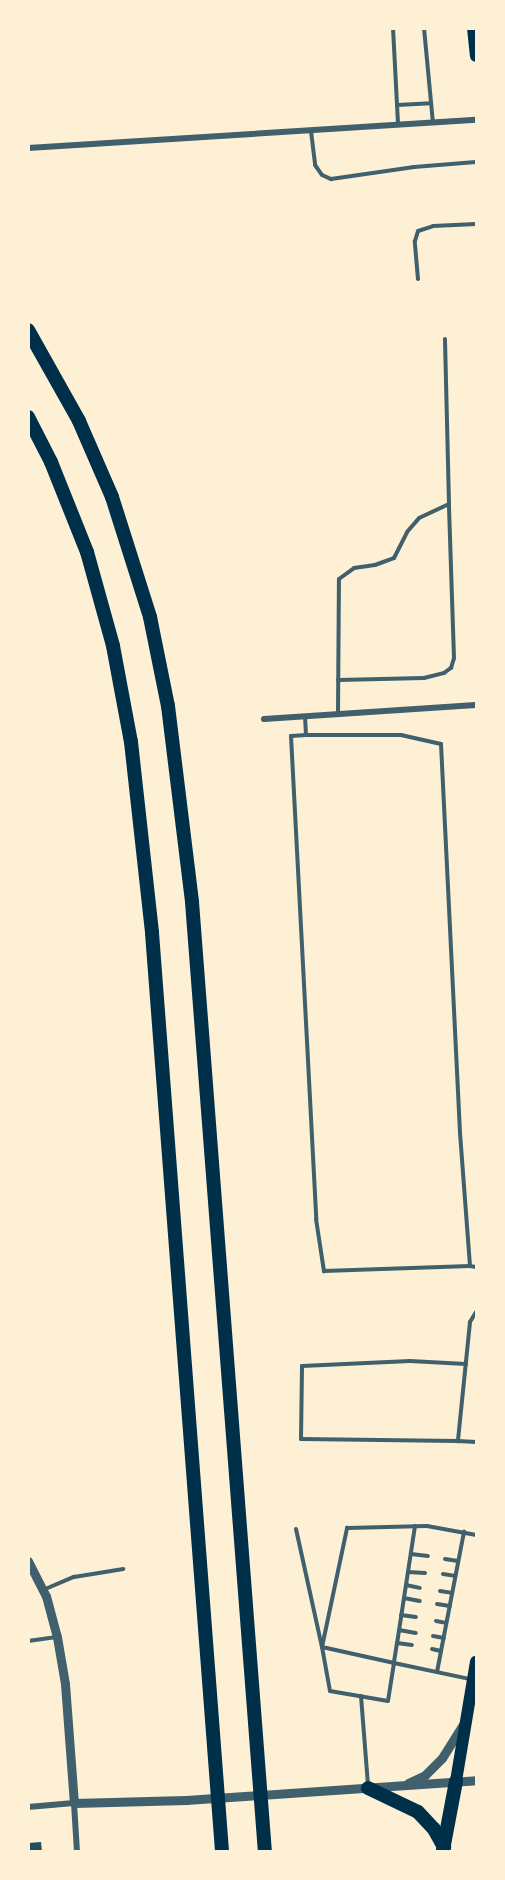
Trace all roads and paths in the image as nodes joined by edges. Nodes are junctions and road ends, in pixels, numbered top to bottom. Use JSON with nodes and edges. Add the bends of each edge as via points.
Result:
{"nodes":[{"id":1,"x":393,"y":28,"type":"edge"},
{"id":2,"x":424,"y":28,"type":"edge"},
{"id":3,"x":473,"y":28,"type":"edge"},
{"id":4,"x":477,"y":56,"type":"edge"},
{"id":5,"x":431,"y":103,"type":"junction"},
{"id":6,"x":397,"y":105,"type":"junction"},
{"id":7,"x":477,"y":120,"type":"edge"},
{"id":8,"x":433,"y":123,"type":"junction"},
{"id":9,"x":398,"y":125,"type":"junction"},
{"id":10,"x":311,"y":130,"type":"junction"},
{"id":11,"x":28,"y":148,"type":"edge"},
{"id":12,"x":477,"y":162,"type":"edge"},
{"id":13,"x":477,"y":224,"type":"edge"},
{"id":14,"x":418,"y":279,"type":"dead end"},
{"id":15,"x":28,"y":330,"type":"edge"},
{"id":16,"x":445,"y":339,"type":"dead end"},
{"id":17,"x":28,"y":417,"type":"edge"},
{"id":18,"x":450,"y":504,"type":"junction"},
{"id":19,"x":338,"y":680,"type":"junction"},
{"id":20,"x":477,"y":705,"type":"edge"},
{"id":21,"x":338,"y":714,"type":"junction"},
{"id":22,"x":305,"y":716,"type":"junction"},
{"id":23,"x":264,"y":719,"type":"dead end"},
{"id":24,"x":306,"y":735,"type":"junction"},
{"id":25,"x":470,"y":1266,"type":"junction"},
{"id":26,"x":477,"y":1267,"type":"edge"},
{"id":27,"x":477,"y":1312,"type":"edge"},
{"id":28,"x":466,"y":1364,"type":"junction"},
{"id":29,"x":458,"y":1441,"type":"junction"},
{"id":30,"x":477,"y":1442,"type":"edge"},
{"id":31,"x":415,"y":1526,"type":"junction"},
{"id":32,"x":296,"y":1529,"type":"dead end"},
{"id":33,"x":464,"y":1532,"type":"junction"},
{"id":34,"x":477,"y":1534,"type":"edge"},
{"id":35,"x":411,"y":1554,"type":"junction"},
{"id":36,"x":428,"y":1556,"type":"dead end"},
{"id":37,"x":445,"y":1559,"type":"dead end"},
{"id":38,"x":458,"y":1561,"type":"junction"},
{"id":39,"x":28,"y":1562,"type":"edge"},
{"id":40,"x":123,"y":1569,"type":"dead end"},
{"id":41,"x":408,"y":1572,"type":"junction"},
{"id":42,"x":425,"y":1573,"type":"dead end"},
{"id":43,"x":443,"y":1574,"type":"dead end"},
{"id":44,"x":455,"y":1576,"type":"junction"},
{"id":45,"x":406,"y":1585,"type":"junction"},
{"id":46,"x":420,"y":1587,"type":"dead end"},
{"id":47,"x":43,"y":1590,"type":"junction"},
{"id":48,"x":440,"y":1591,"type":"dead end"},
{"id":49,"x":452,"y":1593,"type":"junction"},
{"id":50,"x":404,"y":1598,"type":"junction"},
{"id":51,"x":420,"y":1601,"type":"dead end"},
{"id":52,"x":437,"y":1604,"type":"dead end"},
{"id":53,"x":450,"y":1606,"type":"junction"},
{"id":54,"x":401,"y":1615,"type":"junction"},
{"id":55,"x":416,"y":1617,"type":"dead end"},
{"id":56,"x":436,"y":1621,"type":"dead end"},
{"id":57,"x":446,"y":1623,"type":"junction"},
{"id":58,"x":399,"y":1630,"type":"junction"},
{"id":59,"x":416,"y":1633,"type":"dead end"},
{"id":60,"x":433,"y":1636,"type":"dead end"},
{"id":61,"x":57,"y":1637,"type":"junction"},
{"id":62,"x":444,"y":1638,"type":"junction"},
{"id":63,"x":28,"y":1641,"type":"edge"},
{"id":64,"x":397,"y":1643,"type":"junction"},
{"id":65,"x":412,"y":1646,"type":"dead end"},
{"id":66,"x":322,"y":1647,"type":"junction"},
{"id":67,"x":432,"y":1649,"type":"dead end"},
{"id":68,"x":441,"y":1651,"type":"junction"},
{"id":69,"x":477,"y":1662,"type":"edge"},
{"id":70,"x":394,"y":1663,"type":"junction"},
{"id":71,"x":437,"y":1672,"type":"junction"},
{"id":72,"x":474,"y":1680,"type":"junction"},
{"id":73,"x":361,"y":1696,"type":"junction"},
{"id":74,"x":467,"y":1719,"type":"junction"},
{"id":75,"x":477,"y":1780,"type":"edge"},
{"id":76,"x":456,"y":1781,"type":"junction"},
{"id":77,"x":404,"y":1785,"type":"junction"},
{"id":78,"x":368,"y":1788,"type":"junction"},
{"id":79,"x":74,"y":1803,"type":"junction"},
{"id":80,"x":28,"y":1807,"type":"edge"},
{"id":81,"x":265,"y":1849,"type":"edge"},
{"id":82,"x":444,"y":1849,"type":"edge"},
{"id":83,"x":77,"y":1851,"type":"edge"},
{"id":84,"x":222,"y":1851,"type":"edge"}],
"edges":[{"from":1,"to":6,"type":"lane"},
{"from":2,"to":5,"type":"lane"},
{"from":3,"to":4,"type":"main road"},
{"from":5,"to":6,"type":"lane"},
{"from":5,"to":8,"type":"lane"},
{"from":6,"to":9,"type":"lane"},
{"from":7,"to":8,"type":"street"},
{"from":8,"to":9,"type":"street"},
{"from":9,"to":10,"type":"street"},
{"from":10,"to":11,"type":"street"},
{"from":10,"to":12,"type":"lane","via":[[315,165],[331,179]]},
{"from":13,"to":14,"type":"lane","via":[[433,226],[417,231]]},
{"from":15,"to":81,"type":"highway","via":[[79,421],[112,497],[150,617],[170,717],[192,902]]},
{"from":16,"to":18,"type":"lane"},
{"from":17,"to":84,"type":"highway","via":[[51,462],[87,552],[113,646],[131,742],[152,933]]},
{"from":18,"to":19,"type":"lane","via":[[419,518],[394,558],[354,568],[339,579]]},
{"from":18,"to":19,"type":"lane","via":[[454,658],[451,668],[444,674],[424,678]]},
{"from":19,"to":21,"type":"lane"},
{"from":20,"to":21,"type":"street"},
{"from":21,"to":22,"type":"street"},
{"from":22,"to":23,"type":"street"},
{"from":22,"to":24,"type":"lane"},
{"from":24,"to":25,"type":"lane","via":[[401,735],[441,744]]},
{"from":24,"to":25,"type":"lane","via":[[291,735],[316,1219],[324,1271]]},
{"from":25,"to":26,"type":"lane"},
{"from":27,"to":28,"type":"lane","via":[[470,1322]]},
{"from":28,"to":29,"type":"lane"},
{"from":28,"to":29,"type":"lane","via":[[410,1361],[302,1366],[302,1439]]},
{"from":29,"to":30,"type":"lane"},
{"from":31,"to":33,"type":"lane"},
{"from":31,"to":35,"type":"lane"},
{"from":31,"to":66,"type":"lane","via":[[347,1528]]},
{"from":32,"to":66,"type":"lane"},
{"from":33,"to":34,"type":"lane"},
{"from":33,"to":38,"type":"lane"},
{"from":35,"to":36,"type":"lane"},
{"from":35,"to":41,"type":"lane"},
{"from":37,"to":38,"type":"lane"},
{"from":38,"to":44,"type":"lane"},
{"from":39,"to":47,"type":"street"},
{"from":40,"to":47,"type":"lane","via":[[74,1577]]},
{"from":41,"to":42,"type":"lane"},
{"from":41,"to":45,"type":"lane"},
{"from":43,"to":44,"type":"lane"},
{"from":44,"to":49,"type":"lane"},
{"from":45,"to":46,"type":"lane"},
{"from":45,"to":50,"type":"lane"},
{"from":47,"to":61,"type":"street"},
{"from":48,"to":49,"type":"lane"},
{"from":49,"to":53,"type":"lane"},
{"from":50,"to":51,"type":"lane"},
{"from":50,"to":54,"type":"lane"},
{"from":52,"to":53,"type":"lane"},
{"from":53,"to":57,"type":"lane"},
{"from":54,"to":55,"type":"lane"},
{"from":54,"to":58,"type":"lane"},
{"from":56,"to":57,"type":"lane"},
{"from":57,"to":62,"type":"lane"},
{"from":58,"to":59,"type":"lane"},
{"from":58,"to":64,"type":"lane"},
{"from":60,"to":62,"type":"lane"},
{"from":61,"to":63,"type":"lane"},
{"from":61,"to":79,"type":"street","via":[[65,1684]]},
{"from":62,"to":68,"type":"lane"},
{"from":64,"to":65,"type":"lane"},
{"from":64,"to":70,"type":"lane"},
{"from":66,"to":70,"type":"lane"},
{"from":66,"to":73,"type":"lane","via":[[330,1691]]},
{"from":67,"to":68,"type":"lane"},
{"from":68,"to":71,"type":"lane"},
{"from":69,"to":72,"type":"main road"},
{"from":70,"to":71,"type":"lane"},
{"from":70,"to":73,"type":"lane","via":[[388,1701]]},
{"from":71,"to":72,"type":"lane"},
{"from":72,"to":74,"type":"main road"},
{"from":73,"to":78,"type":"lane"},
{"from":74,"to":76,"type":"main road"},
{"from":74,"to":77,"type":"street","via":[[442,1758],[424,1775]]},
{"from":75,"to":76,"type":"street"},
{"from":76,"to":77,"type":"street"},
{"from":76,"to":82,"type":"highway"},
{"from":77,"to":78,"type":"street"},
{"from":78,"to":79,"type":"street"},
{"from":78,"to":82,"type":"highway","via":[[418,1812],[434,1829]]},
{"from":79,"to":80,"type":"street"},
{"from":79,"to":83,"type":"street"}]}
